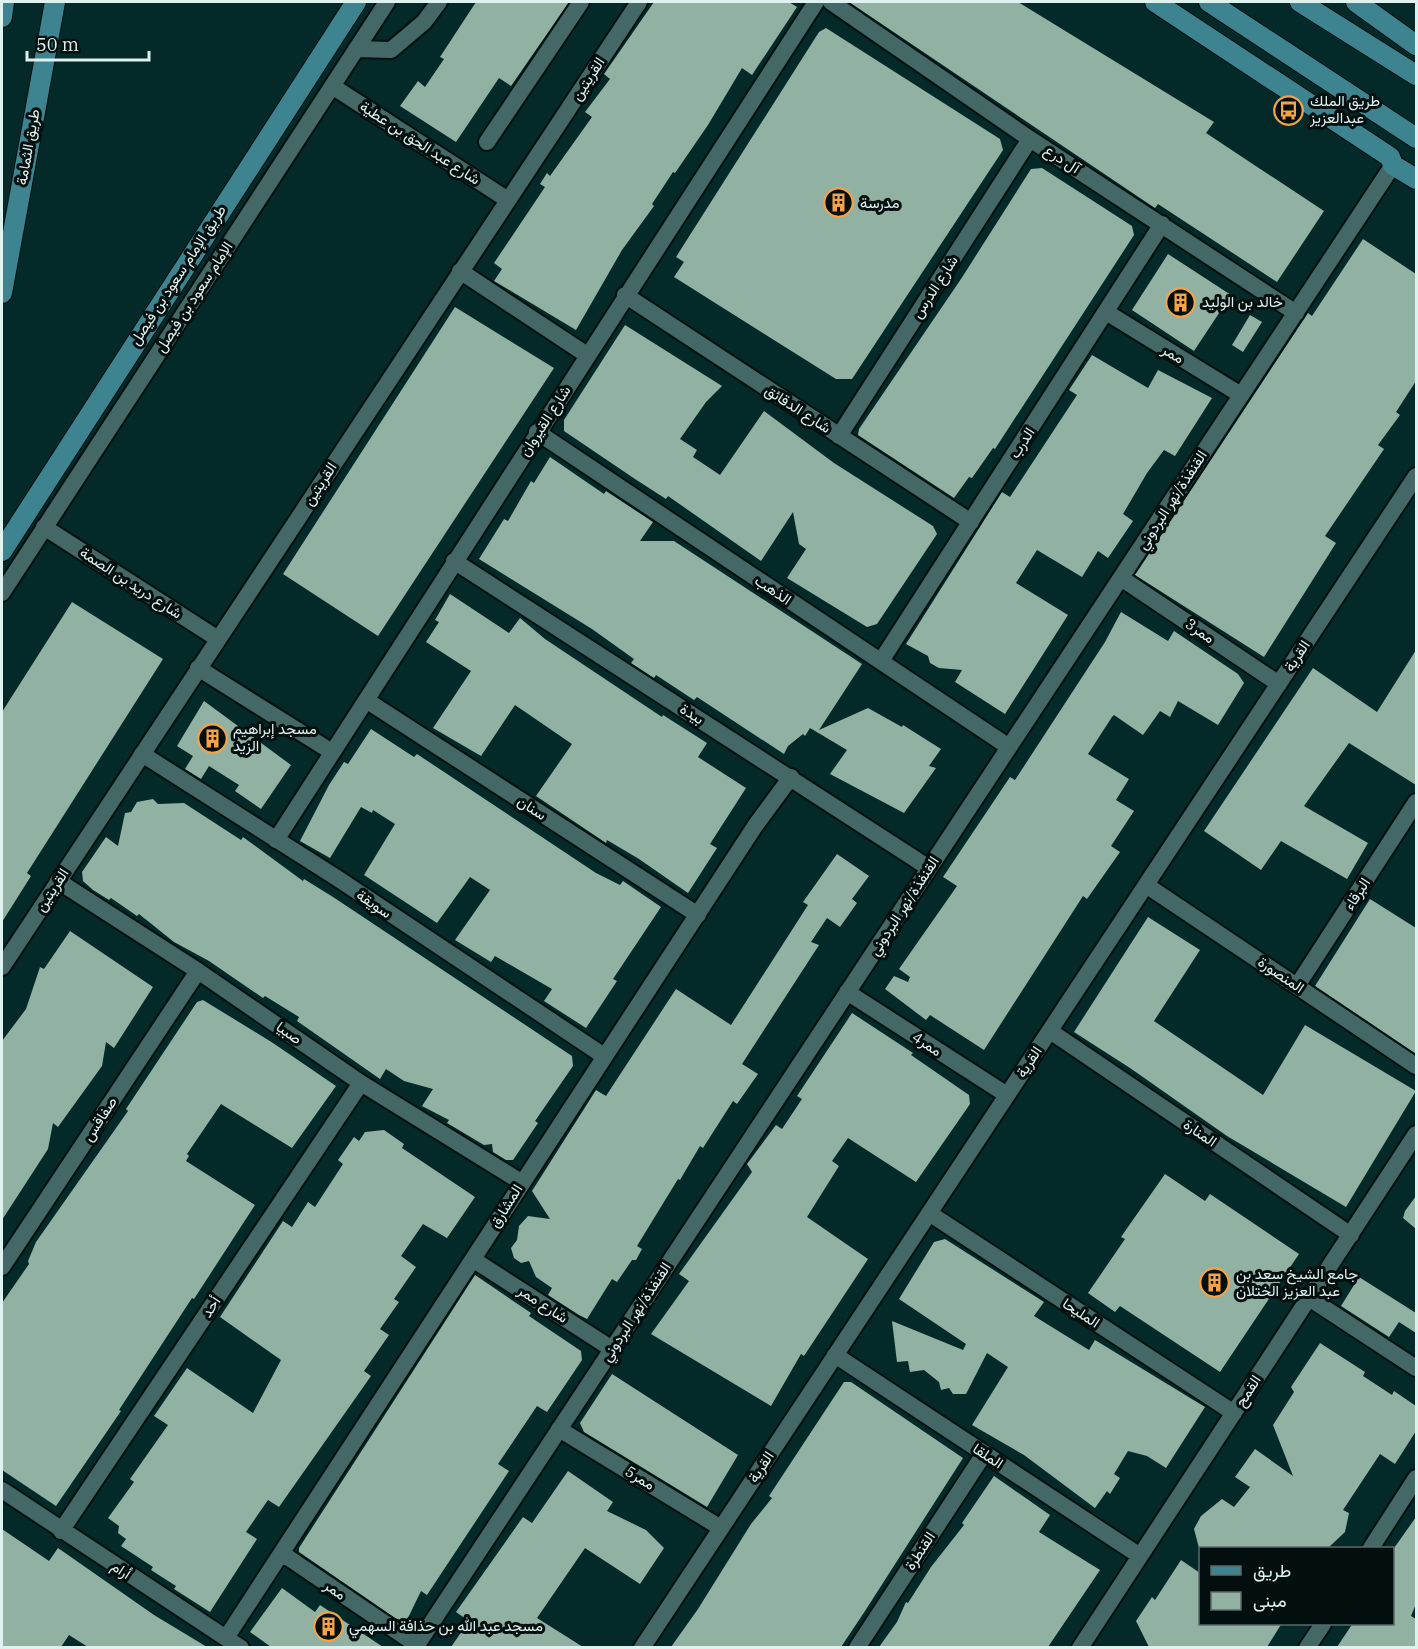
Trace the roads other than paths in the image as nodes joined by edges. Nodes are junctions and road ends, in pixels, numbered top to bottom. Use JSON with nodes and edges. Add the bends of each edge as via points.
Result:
{"nodes":[{"id":1,"x":4,"y":2,"type":"edge"},
{"id":2,"x":55,"y":2,"type":"edge"},
{"id":3,"x":356,"y":2,"type":"edge"},
{"id":4,"x":387,"y":2,"type":"edge"},
{"id":5,"x":439,"y":2,"type":"edge"},
{"id":6,"x":581,"y":2,"type":"edge"},
{"id":7,"x":639,"y":2,"type":"edge"},
{"id":8,"x":816,"y":2,"type":"edge"},
{"id":9,"x":831,"y":2,"type":"edge"},
{"id":10,"x":1155,"y":2,"type":"edge"},
{"id":11,"x":1209,"y":2,"type":"edge"},
{"id":12,"x":1300,"y":2,"type":"edge"},
{"id":13,"x":1356,"y":2,"type":"edge"},
{"id":14,"x":2,"y":17,"type":"edge"},
{"id":15,"x":1416,"y":45,"type":"edge"},
{"id":16,"x":356,"y":49,"type":"junction"},
{"id":17,"x":1416,"y":75,"type":"edge"},
{"id":18,"x":332,"y":86,"type":"junction"},
{"id":19,"x":1416,"y":138,"type":"edge"},
{"id":20,"x":1030,"y":139,"type":"junction"},
{"id":21,"x":487,"y":142,"type":"dead end"},
{"id":22,"x":1393,"y":165,"type":"junction"},
{"id":23,"x":1416,"y":179,"type":"edge"},
{"id":24,"x":507,"y":200,"type":"junction"},
{"id":25,"x":1162,"y":224,"type":"junction"},
{"id":26,"x":460,"y":271,"type":"junction"},
{"id":27,"x":2,"y":293,"type":"edge"},
{"id":28,"x":625,"y":295,"type":"junction"},
{"id":29,"x":1106,"y":312,"type":"junction"},
{"id":30,"x":1296,"y":313,"type":"junction"},
{"id":31,"x":587,"y":355,"type":"junction"},
{"id":32,"x":1241,"y":395,"type":"junction"},
{"id":33,"x":537,"y":432,"type":"junction"},
{"id":34,"x":839,"y":436,"type":"junction"},
{"id":35,"x":1416,"y":476,"type":"edge"},
{"id":36,"x":970,"y":522,"type":"junction"},
{"id":37,"x":44,"y":527,"type":"junction"},
{"id":38,"x":2,"y":551,"type":"edge"},
{"id":39,"x":454,"y":561,"type":"junction"},
{"id":40,"x":1121,"y":578,"type":"junction"},
{"id":41,"x":2,"y":592,"type":"edge"},
{"id":42,"x":218,"y":639,"type":"junction"},
{"id":43,"x":881,"y":662,"type":"junction"},
{"id":44,"x":198,"y":668,"type":"junction"},
{"id":45,"x":1279,"y":684,"type":"junction"},
{"id":46,"x":366,"y":700,"type":"junction"},
{"id":47,"x":1009,"y":747,"type":"junction"},
{"id":48,"x":332,"y":752,"type":"junction"},
{"id":49,"x":142,"y":754,"type":"junction"},
{"id":50,"x":791,"y":777,"type":"junction"},
{"id":51,"x":1416,"y":802,"type":"edge"},
{"id":52,"x":276,"y":840,"type":"junction"},
{"id":53,"x":930,"y":868,"type":"junction"},
{"id":54,"x":58,"y":881,"type":"junction"},
{"id":55,"x":1146,"y":885,"type":"junction"},
{"id":56,"x":698,"y":915,"type":"junction"},
{"id":57,"x":2,"y":967,"type":"edge"},
{"id":58,"x":198,"y":971,"type":"junction"},
{"id":59,"x":1297,"y":986,"type":"junction"},
{"id":60,"x":847,"y":992,"type":"junction"},
{"id":61,"x":1050,"y":1030,"type":"junction"},
{"id":62,"x":604,"y":1056,"type":"junction"},
{"id":63,"x":1416,"y":1066,"type":"edge"},
{"id":64,"x":361,"y":1083,"type":"junction"},
{"id":65,"x":1007,"y":1095,"type":"junction"},
{"id":66,"x":1416,"y":1134,"type":"edge"},
{"id":67,"x":521,"y":1182,"type":"junction"},
{"id":68,"x":929,"y":1213,"type":"junction"},
{"id":69,"x":1351,"y":1235,"type":"junction"},
{"id":70,"x":474,"y":1260,"type":"junction"},
{"id":71,"x":2,"y":1267,"type":"edge"},
{"id":72,"x":1309,"y":1298,"type":"junction"},
{"id":73,"x":612,"y":1349,"type":"junction"},
{"id":74,"x":835,"y":1355,"type":"junction"},
{"id":75,"x":1416,"y":1368,"type":"edge"},
{"id":76,"x":1234,"y":1413,"type":"junction"},
{"id":77,"x":559,"y":1429,"type":"junction"},
{"id":78,"x":984,"y":1454,"type":"junction"},
{"id":79,"x":1416,"y":1478,"type":"edge"},
{"id":80,"x":2,"y":1490,"type":"edge"},
{"id":81,"x":721,"y":1528,"type":"junction"},
{"id":82,"x":62,"y":1531,"type":"junction"},
{"id":83,"x":1372,"y":1547,"type":"edge"},
{"id":84,"x":283,"y":1554,"type":"junction"},
{"id":85,"x":1140,"y":1556,"type":"junction"},
{"id":86,"x":1322,"y":1625,"type":"edge"},
{"id":87,"x":226,"y":1638,"type":"junction"},
{"id":88,"x":416,"y":1646,"type":"edge"},
{"id":89,"x":241,"y":1647,"type":"edge"},
{"id":90,"x":642,"y":1647,"type":"edge"},
{"id":91,"x":857,"y":1647,"type":"edge"},
{"id":92,"x":1080,"y":1647,"type":"edge"},
{"id":93,"x":1307,"y":1647,"type":"edge"}],
"edges":[{"from":1,"to":14,"type":"main road"},
{"from":2,"to":27,"type":"main road","name":"طريق الثمامة"},
{"from":3,"to":38,"type":"main road","name":"طريق الإمام سعود بن فيصل"},
{"from":4,"to":16,"type":"street","name":"الإمام سعود بن فيصل"},
{"from":5,"to":16,"type":"street","via":[[424,22],[391,50]]},
{"from":6,"to":21,"type":"street"},
{"from":7,"to":24,"type":"street","name":"القريتين"},
{"from":8,"to":28,"type":"street","name":"شارع القيروان"},
{"from":9,"to":20,"type":"street","name":"آل درع"},
{"from":10,"to":22,"type":"main road","via":[[1390,157]]},
{"from":11,"to":19,"type":"main road"},
{"from":12,"to":17,"type":"main road"},
{"from":13,"to":15,"type":"main road"},
{"from":16,"to":18,"type":"street","name":"الإمام سعود بن فيصل"},
{"from":18,"to":24,"type":"street","name":"شارع عبد الحق بن عطية"},
{"from":18,"to":37,"type":"street","name":"الإمام سعود بن فيصل"},
{"from":20,"to":25,"type":"street","name":"آل درع"},
{"from":20,"to":34,"type":"street","name":"شارع الدرس"},
{"from":22,"to":23,"type":"main road"},
{"from":22,"to":30,"type":"street","name":"القنفذة/نهر البردوني"},
{"from":24,"to":26,"type":"street","name":"القريتين"},
{"from":25,"to":29,"type":"street","name":"الدرب"},
{"from":25,"to":30,"type":"street","name":"آل درع"},
{"from":26,"to":31,"type":"street"},
{"from":26,"to":42,"type":"street","name":"القريتين"},
{"from":28,"to":31,"type":"street","name":"شارع القيروان"},
{"from":28,"to":34,"type":"street","name":"شارع الدقائق"},
{"from":29,"to":32,"type":"street","name":"ممر"},
{"from":29,"to":36,"type":"street","name":"الدرب"},
{"from":30,"to":32,"type":"street","name":"القنفذة/نهر البردوني"},
{"from":31,"to":33,"type":"street","name":"شارع القيروان"},
{"from":32,"to":40,"type":"street","name":"القنفذة/نهر البردوني"},
{"from":33,"to":39,"type":"street","name":"شارع القيروان"},
{"from":33,"to":43,"type":"street","name":"الذهب"},
{"from":34,"to":36,"type":"street","name":"شارع الدقائق"},
{"from":35,"to":45,"type":"street","name":"القرية"},
{"from":36,"to":43,"type":"street","name":"الدرب"},
{"from":37,"to":41,"type":"street","name":"الإمام سعود بن فيصل"},
{"from":37,"to":42,"type":"street","name":"شارع دريد بن الصمة"},
{"from":39,"to":46,"type":"street","name":"شارع القيروان"},
{"from":39,"to":50,"type":"street","name":"بيدة"},
{"from":40,"to":45,"type":"street","name":"ممر3"},
{"from":40,"to":47,"type":"street","name":"القنفذة/نهر البردوني"},
{"from":42,"to":44,"type":"street","name":"القريتين"},
{"from":43,"to":47,"type":"street","name":"الذهب"},
{"from":44,"to":48,"type":"street"},
{"from":44,"to":49,"type":"street","name":"القريتين"},
{"from":45,"to":55,"type":"street","name":"القرية"},
{"from":46,"to":48,"type":"street","name":"شارع القيروان"},
{"from":46,"to":56,"type":"street","name":"سنان"},
{"from":47,"to":53,"type":"street","name":"القنفذة/نهر البردوني"},
{"from":48,"to":52,"type":"street","name":"شارع القيروان"},
{"from":49,"to":52,"type":"street","name":"سويقة"},
{"from":49,"to":54,"type":"street","name":"القريتين"},
{"from":50,"to":53,"type":"street","name":"بيدة"},
{"from":50,"to":56,"type":"street","name":"المشارق"},
{"from":51,"to":59,"type":"street","name":"البرقاء"},
{"from":52,"to":62,"type":"street","name":"سويقة"},
{"from":53,"to":60,"type":"street","name":"القنفذة/نهر البردوني"},
{"from":54,"to":57,"type":"street","name":"القريتين"},
{"from":54,"to":58,"type":"street","name":"صبيا"},
{"from":55,"to":59,"type":"street","name":"المنصورة"},
{"from":55,"to":61,"type":"street","name":"القرية"},
{"from":56,"to":62,"type":"street","name":"المشارق"},
{"from":58,"to":64,"type":"street","name":"صبيا"},
{"from":58,"to":71,"type":"street","name":"صفاقس"},
{"from":59,"to":63,"type":"street","name":"المنصورة"},
{"from":60,"to":65,"type":"street","name":"ممر4"},
{"from":60,"to":73,"type":"street","name":"القنفذة/نهر البردوني"},
{"from":61,"to":65,"type":"street","name":"القرية"},
{"from":61,"to":69,"type":"street","name":"المنارة"},
{"from":62,"to":67,"type":"street","name":"المشارق"},
{"from":64,"to":67,"type":"street","name":"صبيا"},
{"from":64,"to":82,"type":"street","name":"أحد"},
{"from":65,"to":68,"type":"street","name":"القرية"},
{"from":66,"to":69,"type":"street","name":"القمح"},
{"from":67,"to":70,"type":"street","name":"المشارق"},
{"from":68,"to":74,"type":"street","name":"القرية"},
{"from":68,"to":76,"type":"street","name":"المليحا"},
{"from":69,"to":72,"type":"street","name":"القمح"},
{"from":70,"to":73,"type":"street","name":"شارع ممر"},
{"from":70,"to":84,"type":"street","name":"المشارق"},
{"from":72,"to":75,"type":"street"},
{"from":72,"to":76,"type":"street","name":"القمح"},
{"from":73,"to":77,"type":"street","name":"القنفذة/نهر البردوني"},
{"from":74,"to":78,"type":"street","name":"الملقا"},
{"from":74,"to":81,"type":"street","name":"القرية"},
{"from":76,"to":85,"type":"street","name":"القمح"},
{"from":77,"to":81,"type":"street","name":"ممر5"},
{"from":77,"to":88,"type":"street","name":"القنفذة/نهر البردوني"},
{"from":78,"to":85,"type":"street","name":"الملقا"},
{"from":78,"to":91,"type":"street","name":"القنطرة"},
{"from":79,"to":83,"type":"street"},
{"from":80,"to":82,"type":"street","name":"أرام"},
{"from":81,"to":90,"type":"street","name":"القرية"},
{"from":82,"to":87,"type":"street","name":"أرام"},
{"from":84,"to":87,"type":"street","name":"المشارق"},
{"from":84,"to":88,"type":"street","name":"ممر"},
{"from":85,"to":92,"type":"street","name":"القمح"},
{"from":86,"to":93,"type":"street"},
{"from":87,"to":89,"type":"street","name":"أرام"}]}
